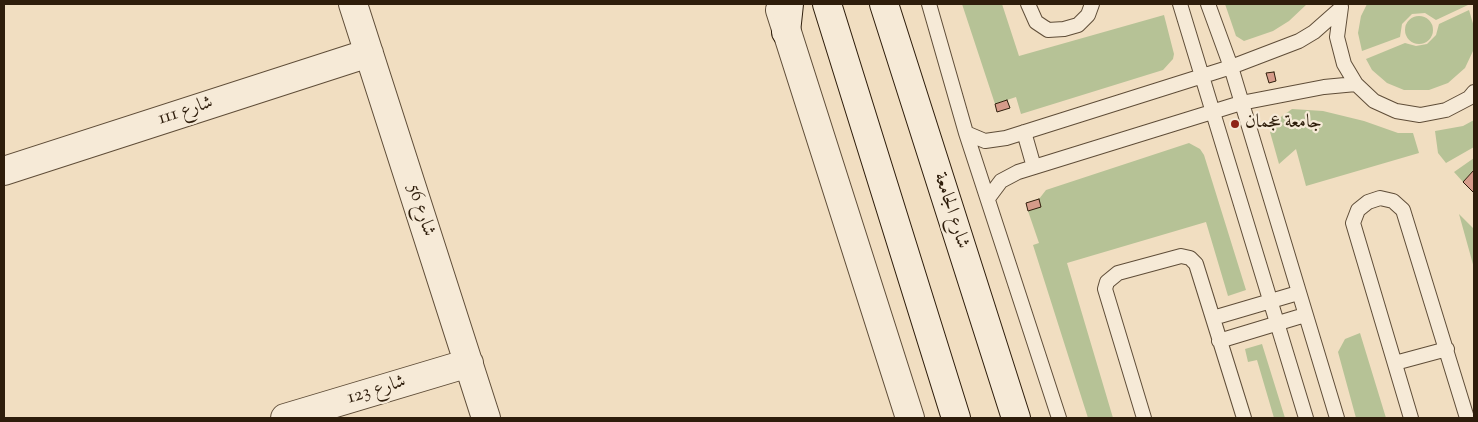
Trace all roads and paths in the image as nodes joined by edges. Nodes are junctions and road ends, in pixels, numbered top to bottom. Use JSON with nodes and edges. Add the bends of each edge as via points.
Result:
{"nodes":[{"id":1,"x":353,"y":4,"type":"edge"},
{"id":2,"x":778,"y":4,"type":"edge"},
{"id":3,"x":789,"y":4,"type":"edge"},
{"id":4,"x":827,"y":4,"type":"edge"},
{"id":5,"x":884,"y":4,"type":"edge"},
{"id":6,"x":930,"y":4,"type":"edge"},
{"id":7,"x":1028,"y":4,"type":"edge"},
{"id":8,"x":1092,"y":4,"type":"edge"},
{"id":9,"x":1180,"y":4,"type":"edge"},
{"id":10,"x":1208,"y":4,"type":"edge"},
{"id":11,"x":1341,"y":6,"type":"edge"},
{"id":12,"x":786,"y":32,"type":"junction"},
{"id":13,"x":369,"y":53,"type":"junction"},
{"id":14,"x":1231,"y":67,"type":"junction"},
{"id":15,"x":1203,"y":76,"type":"junction"},
{"id":16,"x":1356,"y":84,"type":"junction"},
{"id":17,"x":1474,"y":92,"type":"edge"},
{"id":18,"x":1241,"y":103,"type":"junction"},
{"id":19,"x":1214,"y":112,"type":"junction"},
{"id":20,"x":1024,"y":132,"type":"junction"},
{"id":21,"x":966,"y":133,"type":"junction"},
{"id":22,"x":1034,"y":167,"type":"junction"},
{"id":23,"x":4,"y":171,"type":"edge"},
{"id":24,"x":989,"y":197,"type":"junction"},
{"id":25,"x":1298,"y":293,"type":"junction"},
{"id":26,"x":1271,"y":301,"type":"junction"},
{"id":27,"x":1305,"y":315,"type":"junction"},
{"id":28,"x":1213,"y":318,"type":"junction"},
{"id":29,"x":1278,"y":324,"type":"junction"},
{"id":30,"x":1219,"y":341,"type":"junction"},
{"id":31,"x":1447,"y":350,"type":"junction"},
{"id":32,"x":469,"y":363,"type":"junction"},
{"id":33,"x":1396,"y":364,"type":"junction"},
{"id":34,"x":286,"y":418,"type":"edge"},
{"id":35,"x":486,"y":418,"type":"edge"},
{"id":36,"x":910,"y":418,"type":"edge"},
{"id":37,"x":956,"y":418,"type":"edge"},
{"id":38,"x":1016,"y":418,"type":"edge"},
{"id":39,"x":1059,"y":418,"type":"edge"},
{"id":40,"x":1144,"y":418,"type":"edge"},
{"id":41,"x":1244,"y":418,"type":"edge"},
{"id":42,"x":1306,"y":418,"type":"edge"},
{"id":43,"x":1337,"y":418,"type":"edge"},
{"id":44,"x":1411,"y":418,"type":"edge"},
{"id":45,"x":1467,"y":418,"type":"edge"}],
"edges":[{"from":1,"to":13,"type":"street","name":"شارع 56"},
{"from":2,"to":12,"type":"street"},
{"from":3,"to":12,"type":"street"},
{"from":4,"to":37,"type":"street"},
{"from":5,"to":38,"type":"street","name":"شارع الجامعة"},
{"from":6,"to":21,"type":"lane"},
{"from":7,"to":8,"type":"lane","via":[[1036,22],[1048,30],[1078,25],[1088,15]]},
{"from":9,"to":15,"type":"lane"},
{"from":10,"to":14,"type":"lane"},
{"from":11,"to":14,"type":"lane","via":[[1314,32],[1299,41]]},
{"from":11,"to":16,"type":"lane","via":[[1337,36],[1344,64]]},
{"from":12,"to":36,"type":"street"},
{"from":13,"to":23,"type":"street","name":"شارع 111"},
{"from":13,"to":32,"type":"street","name":"شارع 56"},
{"from":14,"to":15,"type":"lane"},
{"from":14,"to":18,"type":"lane"},
{"from":15,"to":19,"type":"lane"},
{"from":15,"to":20,"type":"lane"},
{"from":16,"to":17,"type":"lane","via":[[1374,101],[1396,111],[1420,115],[1446,110]]},
{"from":16,"to":18,"type":"lane","via":[[1316,88]]},
{"from":18,"to":19,"type":"lane"},
{"from":18,"to":25,"type":"lane"},
{"from":19,"to":22,"type":"lane"},
{"from":19,"to":26,"type":"lane"},
{"from":20,"to":21,"type":"lane","via":[[995,141],[985,141]]},
{"from":20,"to":22,"type":"lane"},
{"from":21,"to":24,"type":"lane"},
{"from":22,"to":24,"type":"lane","via":[[1010,176]]},
{"from":24,"to":39,"type":"lane"},
{"from":25,"to":26,"type":"lane"},
{"from":25,"to":27,"type":"lane"},
{"from":26,"to":28,"type":"lane"},
{"from":26,"to":29,"type":"lane"},
{"from":27,"to":29,"type":"lane"},
{"from":27,"to":43,"type":"lane"},
{"from":28,"to":30,"type":"lane"},
{"from":28,"to":40,"type":"lane","via":[[1196,264],[1190,258],[1181,256],[1155,262],[1118,273],[1107,282],[1107,296]]},
{"from":29,"to":30,"type":"lane"},
{"from":29,"to":42,"type":"lane"},
{"from":30,"to":41,"type":"lane"},
{"from":31,"to":33,"type":"lane"},
{"from":31,"to":33,"type":"lane","via":[[1403,210],[1393,201],[1380,198],[1358,210],[1354,223]]},
{"from":31,"to":45,"type":"lane"},
{"from":32,"to":34,"type":"street","name":"شارع 123"},
{"from":32,"to":35,"type":"street","name":"شارع 56"},
{"from":33,"to":44,"type":"lane"}]}
